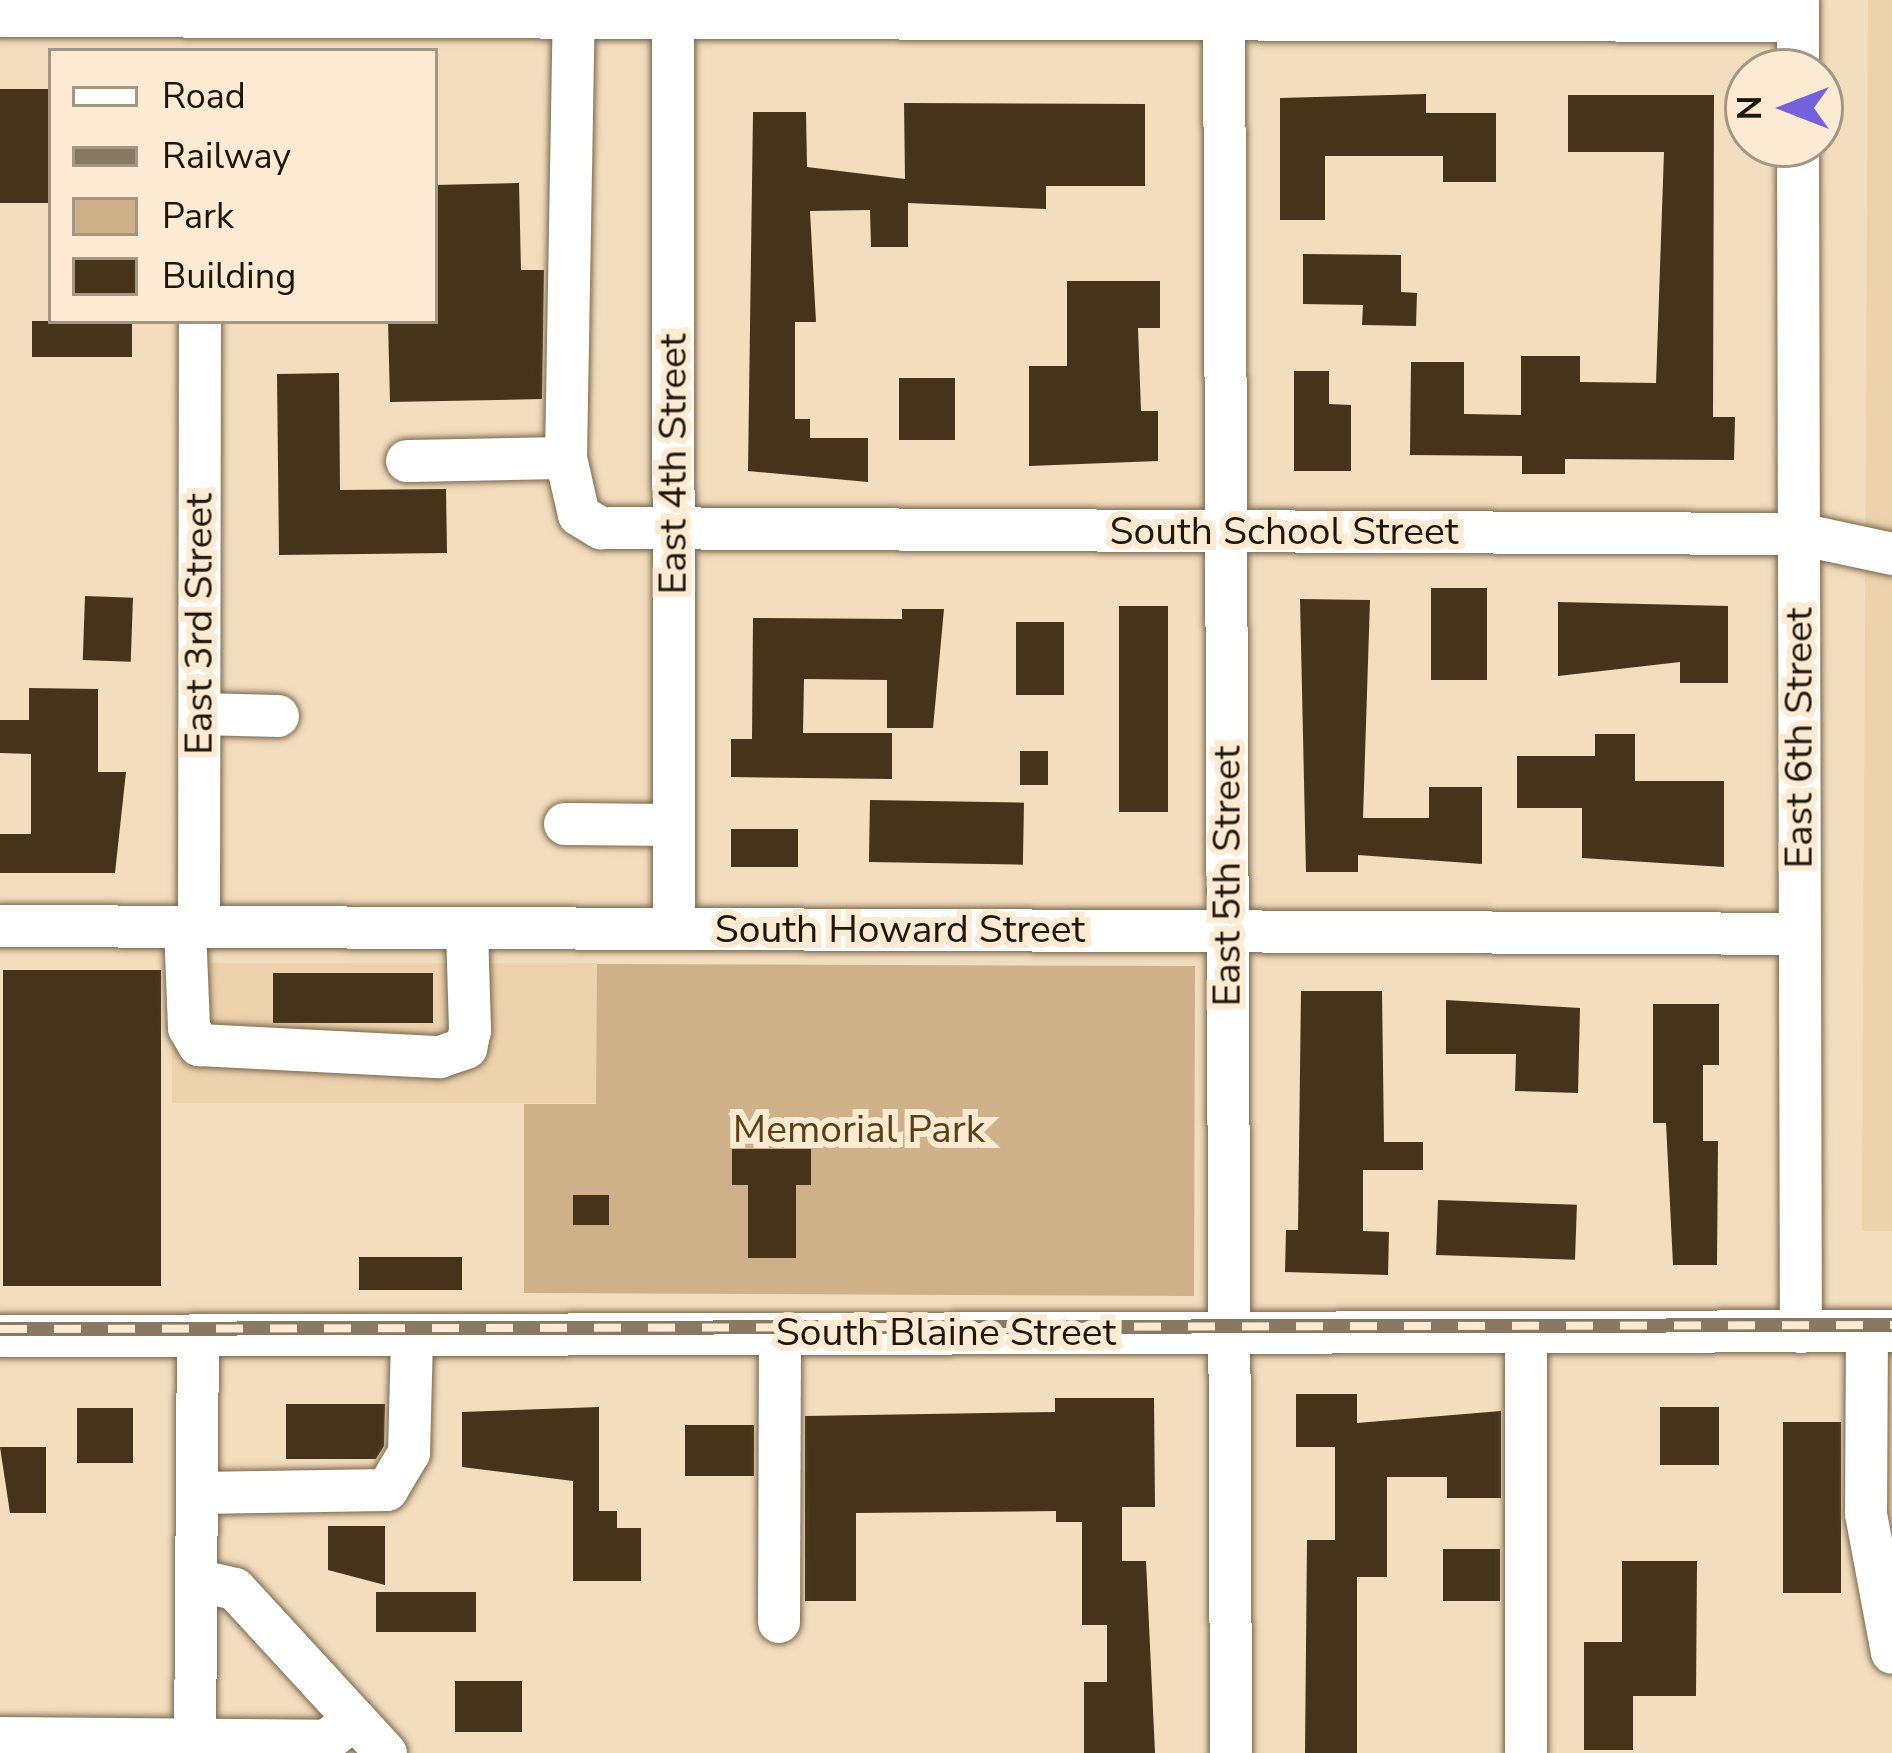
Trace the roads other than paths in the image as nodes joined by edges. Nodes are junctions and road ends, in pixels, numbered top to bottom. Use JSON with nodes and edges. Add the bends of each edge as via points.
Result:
{"nodes":[{"id":1,"x":674,"y":9,"type":"edge"},
{"id":2,"x":1798,"y":10,"type":"edge"},
{"id":3,"x":1225,"y":11,"type":"edge"},
{"id":4,"x":0,"y":16,"type":"edge"},
{"id":5,"x":574,"y":18,"type":"junction"},
{"id":6,"x":201,"y":22,"type":"edge"},
{"id":7,"x":1798,"y":48,"type":"edge"},
{"id":8,"x":1798,"y":168,"type":"edge"},
{"id":9,"x":200,"y":324,"type":"edge"},
{"id":10,"x":566,"y":458,"type":"junction"},
{"id":11,"x":406,"y":460,"type":"dead end"},
{"id":12,"x":674,"y":530,"type":"junction"},
{"id":13,"x":1225,"y":532,"type":"junction"},
{"id":14,"x":1799,"y":534,"type":"junction"},
{"id":15,"x":1892,"y":554,"type":"edge"},
{"id":16,"x":200,"y":714,"type":"junction"},
{"id":17,"x":278,"y":716,"type":"dead end"},
{"id":18,"x":565,"y":824,"type":"dead end"},
{"id":19,"x":674,"y":825,"type":"junction"},
{"id":20,"x":0,"y":926,"type":"edge"},
{"id":21,"x":192,"y":928,"type":"junction"},
{"id":22,"x":467,"y":928,"type":"junction"},
{"id":23,"x":674,"y":929,"type":"junction"},
{"id":24,"x":1228,"y":931,"type":"junction"},
{"id":25,"x":1800,"y":934,"type":"junction"},
{"id":26,"x":1880,"y":1331,"type":"edge"},
{"id":27,"x":1230,"y":1332,"type":"junction"},
{"id":28,"x":1526,"y":1332,"type":"junction"},
{"id":29,"x":1801,"y":1332,"type":"junction"},
{"id":30,"x":780,"y":1334,"type":"junction"},
{"id":31,"x":0,"y":1336,"type":"edge"},
{"id":32,"x":412,"y":1336,"type":"junction"},
{"id":33,"x":198,"y":1337,"type":"junction"},
{"id":34,"x":197,"y":1493,"type":"junction"},
{"id":35,"x":196,"y":1580,"type":"junction"},
{"id":36,"x":1888,"y":1592,"type":"edge"},
{"id":37,"x":779,"y":1622,"type":"dead end"},
{"id":38,"x":1892,"y":1653,"type":"edge"},
{"id":39,"x":355,"y":1719,"type":"junction"},
{"id":40,"x":0,"y":1738,"type":"edge"},
{"id":41,"x":195,"y":1746,"type":"edge"},
{"id":42,"x":386,"y":1753,"type":"edge"},
{"id":43,"x":1231,"y":1753,"type":"edge"},
{"id":44,"x":1526,"y":1753,"type":"edge"}],
"edges":[{"from":1,"to":3,"type":"street"},
{"from":1,"to":5,"type":"street"},
{"from":1,"to":12,"type":"street","name":"East 4th Street"},
{"from":2,"to":3,"type":"street"},
{"from":2,"to":7,"type":"street"},
{"from":3,"to":13,"type":"street","name":"East 5th Street"},
{"from":4,"to":6,"type":"street"},
{"from":5,"to":6,"type":"street"},
{"from":5,"to":10,"type":"street"},
{"from":8,"to":14,"type":"street","name":"East 6th Street"},
{"from":9,"to":16,"type":"street","name":"East 3rd Street"},
{"from":10,"to":11,"type":"street"},
{"from":10,"to":12,"type":"street","name":"South School Street","via":[[585,524]]},
{"from":12,"to":13,"type":"street","name":"South School Street"},
{"from":12,"to":19,"type":"street","name":"East 4th Street"},
{"from":13,"to":14,"type":"street","name":"South School Street"},
{"from":13,"to":24,"type":"street","name":"East 5th Street"},
{"from":14,"to":15,"type":"street","name":"South School Street"},
{"from":14,"to":25,"type":"street","name":"East 6th Street"},
{"from":16,"to":17,"type":"street"},
{"from":16,"to":21,"type":"street","name":"East 3rd Street"},
{"from":18,"to":19,"type":"street"},
{"from":19,"to":23,"type":"street","name":"East 4th Street"},
{"from":20,"to":21,"type":"street","name":"South Howard Street"},
{"from":21,"to":22,"type":"street","name":"South Howard Street"},
{"from":21,"to":22,"type":"street","name":"East 3rd Street","via":[[189,1028],[200,1045],[440,1057],[466,1048],[470,1030]]},
{"from":22,"to":23,"type":"street","name":"South Howard Street"},
{"from":23,"to":24,"type":"street","name":"South Howard Street"},
{"from":24,"to":25,"type":"street","name":"South Howard Street"},
{"from":24,"to":27,"type":"street","name":"East 5th Street"},
{"from":25,"to":29,"type":"street","name":"East 6th Street"},
{"from":26,"to":29,"type":"street","name":"South Blaine Street"},
{"from":26,"to":36,"type":"street","via":[[1866,1514]]},
{"from":27,"to":28,"type":"street","name":"South Blaine Street"},
{"from":27,"to":30,"type":"street","name":"South Blaine Street"},
{"from":27,"to":43,"type":"street","name":"East 5th Street"},
{"from":28,"to":29,"type":"street","name":"South Blaine Street"},
{"from":28,"to":44,"type":"street"},
{"from":30,"to":32,"type":"street","name":"South Blaine Street"},
{"from":30,"to":37,"type":"street"},
{"from":31,"to":33,"type":"street","name":"South Blaine Street"},
{"from":32,"to":33,"type":"street","name":"South Blaine Street"},
{"from":32,"to":34,"type":"street","via":[[410,1453],[387,1490]]},
{"from":33,"to":34,"type":"street"},
{"from":34,"to":35,"type":"street"},
{"from":35,"to":39,"type":"street","via":[[235,1589]]},
{"from":35,"to":41,"type":"street"},
{"from":36,"to":38,"type":"street"},
{"from":39,"to":41,"type":"street","via":[[326,1741]]},
{"from":39,"to":42,"type":"street"},
{"from":40,"to":41,"type":"street"}]}
